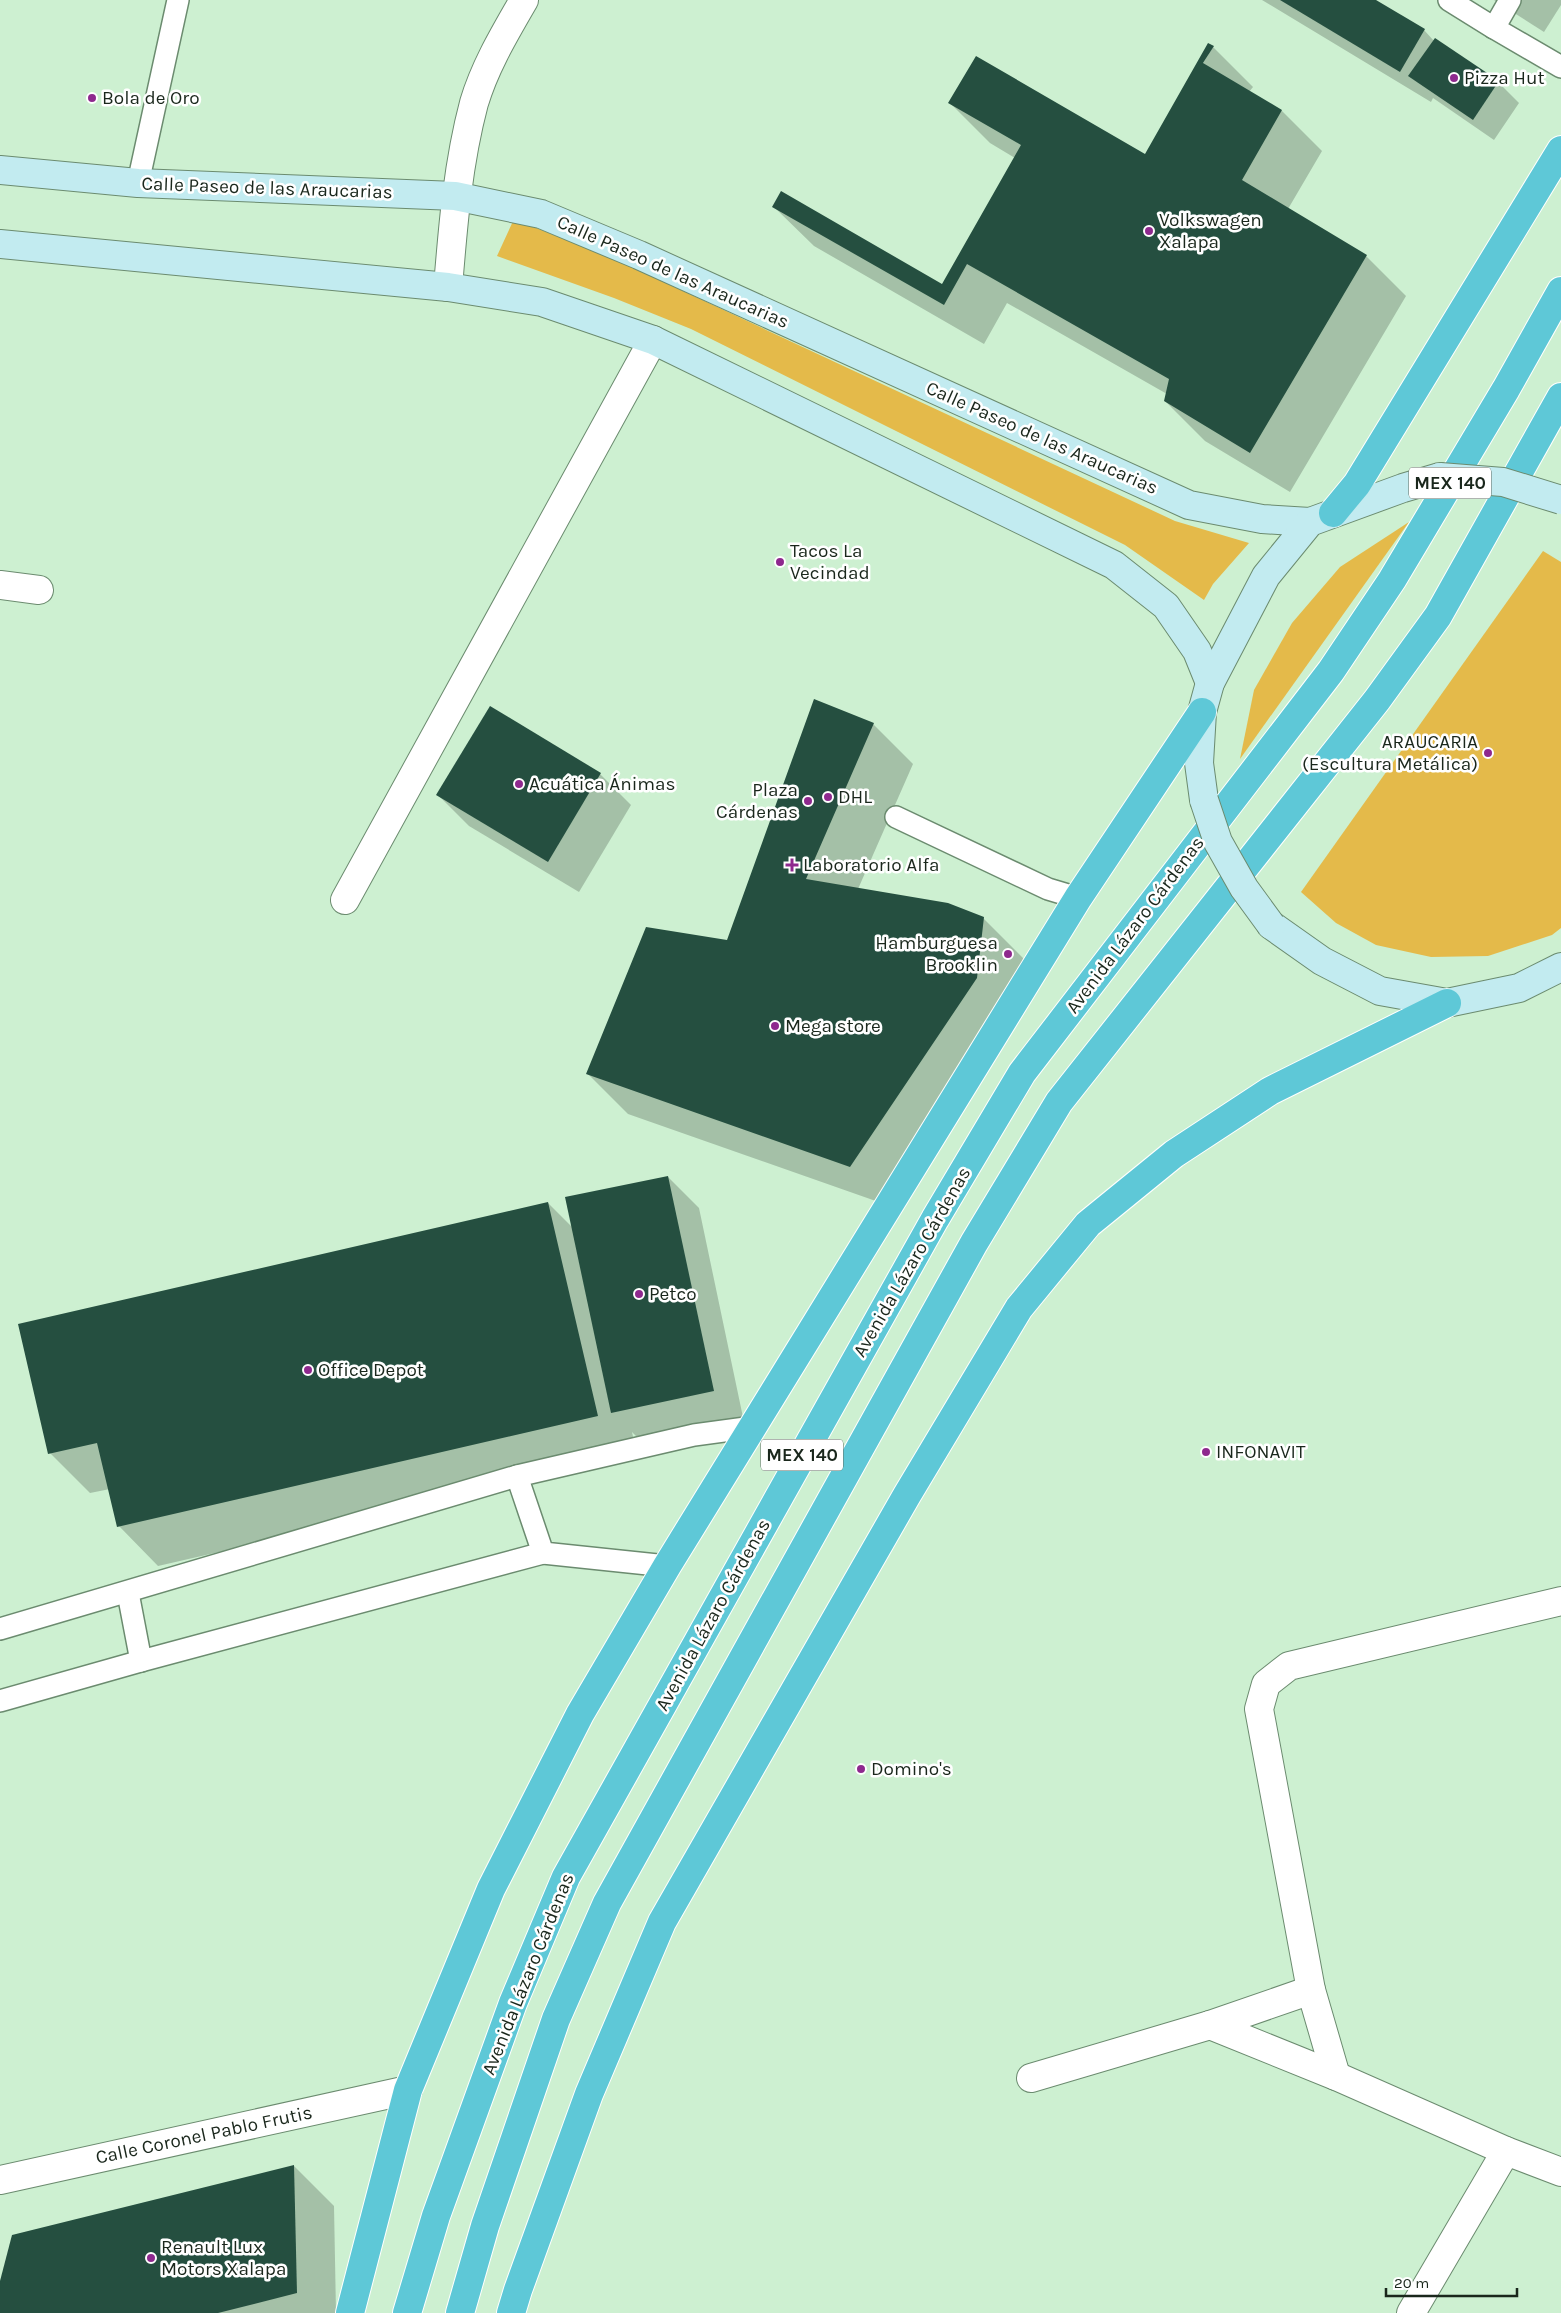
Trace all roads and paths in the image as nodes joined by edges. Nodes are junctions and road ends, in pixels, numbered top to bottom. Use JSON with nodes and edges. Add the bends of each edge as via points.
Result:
{"nodes":[{"id":1,"x":178,"y":0,"type":"edge"},
{"id":2,"x":524,"y":0,"type":"edge"},
{"id":3,"x":1450,"y":0,"type":"edge"},
{"id":4,"x":1510,"y":0,"type":"edge"},
{"id":5,"x":1494,"y":28,"type":"junction"},
{"id":6,"x":1561,"y":67,"type":"edge"},
{"id":7,"x":1561,"y":150,"type":"edge"},
{"id":8,"x":0,"y":170,"type":"edge"},
{"id":9,"x":138,"y":183,"type":"junction"},
{"id":10,"x":455,"y":196,"type":"junction"},
{"id":11,"x":0,"y":244,"type":"edge"},
{"id":12,"x":448,"y":287,"type":"junction"},
{"id":13,"x":1561,"y":292,"type":"edge"},
{"id":14,"x":653,"y":340,"type":"junction"},
{"id":15,"x":1561,"y":396,"type":"edge"},
{"id":16,"x":1561,"y":500,"type":"edge"},
{"id":17,"x":1321,"y":517,"type":"junction"},
{"id":18,"x":0,"y":585,"type":"edge"},
{"id":19,"x":39,"y":590,"type":"dead end"},
{"id":20,"x":1210,"y":683,"type":"junction"},
{"id":21,"x":1202,"y":712,"type":"junction"},
{"id":22,"x":896,"y":817,"type":"dead end"},
{"id":23,"x":1078,"y":898,"type":"junction"},
{"id":24,"x":345,"y":900,"type":"dead end"},
{"id":25,"x":1561,"y":967,"type":"edge"},
{"id":26,"x":1447,"y":1003,"type":"junction"},
{"id":27,"x":753,"y":1427,"type":"junction"},
{"id":28,"x":517,"y":1476,"type":"junction"},
{"id":29,"x":543,"y":1553,"type":"junction"},
{"id":30,"x":667,"y":1566,"type":"junction"},
{"id":31,"x":128,"y":1593,"type":"junction"},
{"id":32,"x":1561,"y":1601,"type":"edge"},
{"id":33,"x":0,"y":1629,"type":"edge"},
{"id":34,"x":141,"y":1661,"type":"junction"},
{"id":35,"x":0,"y":1701,"type":"edge"},
{"id":36,"x":1311,"y":1990,"type":"junction"},
{"id":37,"x":1210,"y":2025,"type":"junction"},
{"id":38,"x":1336,"y":2076,"type":"junction"},
{"id":39,"x":1031,"y":2078,"type":"dead end"},
{"id":40,"x":408,"y":2090,"type":"junction"},
{"id":41,"x":1506,"y":2151,"type":"junction"},
{"id":42,"x":1561,"y":2172,"type":"edge"},
{"id":43,"x":0,"y":2180,"type":"edge"},
{"id":44,"x":350,"y":2313,"type":"edge"},
{"id":45,"x":407,"y":2313,"type":"edge"},
{"id":46,"x":460,"y":2313,"type":"edge"},
{"id":47,"x":511,"y":2313,"type":"edge"},
{"id":48,"x":1411,"y":2313,"type":"edge"}],
"edges":[{"from":1,"to":9,"type":"lane"},
{"from":2,"to":10,"type":"street","via":[[496,48],[474,102]]},
{"from":3,"to":5,"type":"lane"},
{"from":4,"to":5,"type":"lane"},
{"from":5,"to":6,"type":"lane"},
{"from":7,"to":17,"type":"highway","via":[[1357,484]]},
{"from":8,"to":9,"type":"main road","name":"Calle Paseo de las Araucarias"},
{"from":9,"to":10,"type":"main road","name":"Calle Paseo de las Araucarias"},
{"from":10,"to":12,"type":"street"},
{"from":10,"to":17,"type":"main road","name":"Calle Paseo de las Araucarias","via":[[541,214],[639,255],[1189,504],[1262,519]]},
{"from":11,"to":12,"type":"main road"},
{"from":12,"to":14,"type":"main road","via":[[542,302]]},
{"from":13,"to":45,"type":"highway","name":"Avenida Lázaro Cárdenas","number":"MEX 140","via":[[1392,580],[1336,662],[1022,1073],[935,1219],[566,1876],[510,2012],[436,2216]]},
{"from":14,"to":20,"type":"main road","via":[[1114,565],[1166,606],[1197,651]]},
{"from":14,"to":24,"type":"street"},
{"from":15,"to":46,"type":"highway","number":"MEX 140","via":[[1438,616],[1377,700],[1059,1102],[974,1243],[607,1903],[556,2019],[485,2226]]},
{"from":16,"to":17,"type":"main road","bridge":true,"via":[[1503,482],[1440,477]]},
{"from":17,"to":20,"type":"main road","via":[[1266,576]]},
{"from":18,"to":19,"type":"street"},
{"from":20,"to":21,"type":"main road"},
{"from":21,"to":23,"type":"highway"},
{"from":21,"to":26,"type":"main road","bridge":true,"via":[[1199,763],[1204,800],[1218,842],[1244,888],[1271,925],[1322,961],[1380,991]]},
{"from":22,"to":23,"type":"lane","via":[[1048,889]]},
{"from":23,"to":27,"type":"highway"},
{"from":25,"to":26,"type":"main road","via":[[1519,988]]},
{"from":26,"to":47,"type":"highway","via":[[1270,1091],[1174,1154],[1088,1224],[1019,1308],[907,1495],[662,1922],[589,2094]]},
{"from":27,"to":28,"type":"lane","via":[[694,1435]]},
{"from":27,"to":30,"type":"highway"},
{"from":28,"to":29,"type":"lane"},
{"from":28,"to":31,"type":"lane"},
{"from":29,"to":30,"type":"lane"},
{"from":29,"to":34,"type":"lane"},
{"from":30,"to":40,"type":"highway","via":[[580,1714],[492,1889]]},
{"from":31,"to":33,"type":"lane"},
{"from":31,"to":34,"type":"lane"},
{"from":32,"to":36,"type":"street","via":[[1289,1666],[1266,1684],[1259,1709]]},
{"from":34,"to":35,"type":"lane"},
{"from":36,"to":37,"type":"street"},
{"from":36,"to":38,"type":"street"},
{"from":37,"to":38,"type":"street"},
{"from":37,"to":39,"type":"street"},
{"from":38,"to":41,"type":"street"},
{"from":40,"to":43,"type":"street","name":"Calle Coronel Pablo Frutis"},
{"from":40,"to":44,"type":"highway"},
{"from":41,"to":42,"type":"street"},
{"from":41,"to":48,"type":"street"}]}
